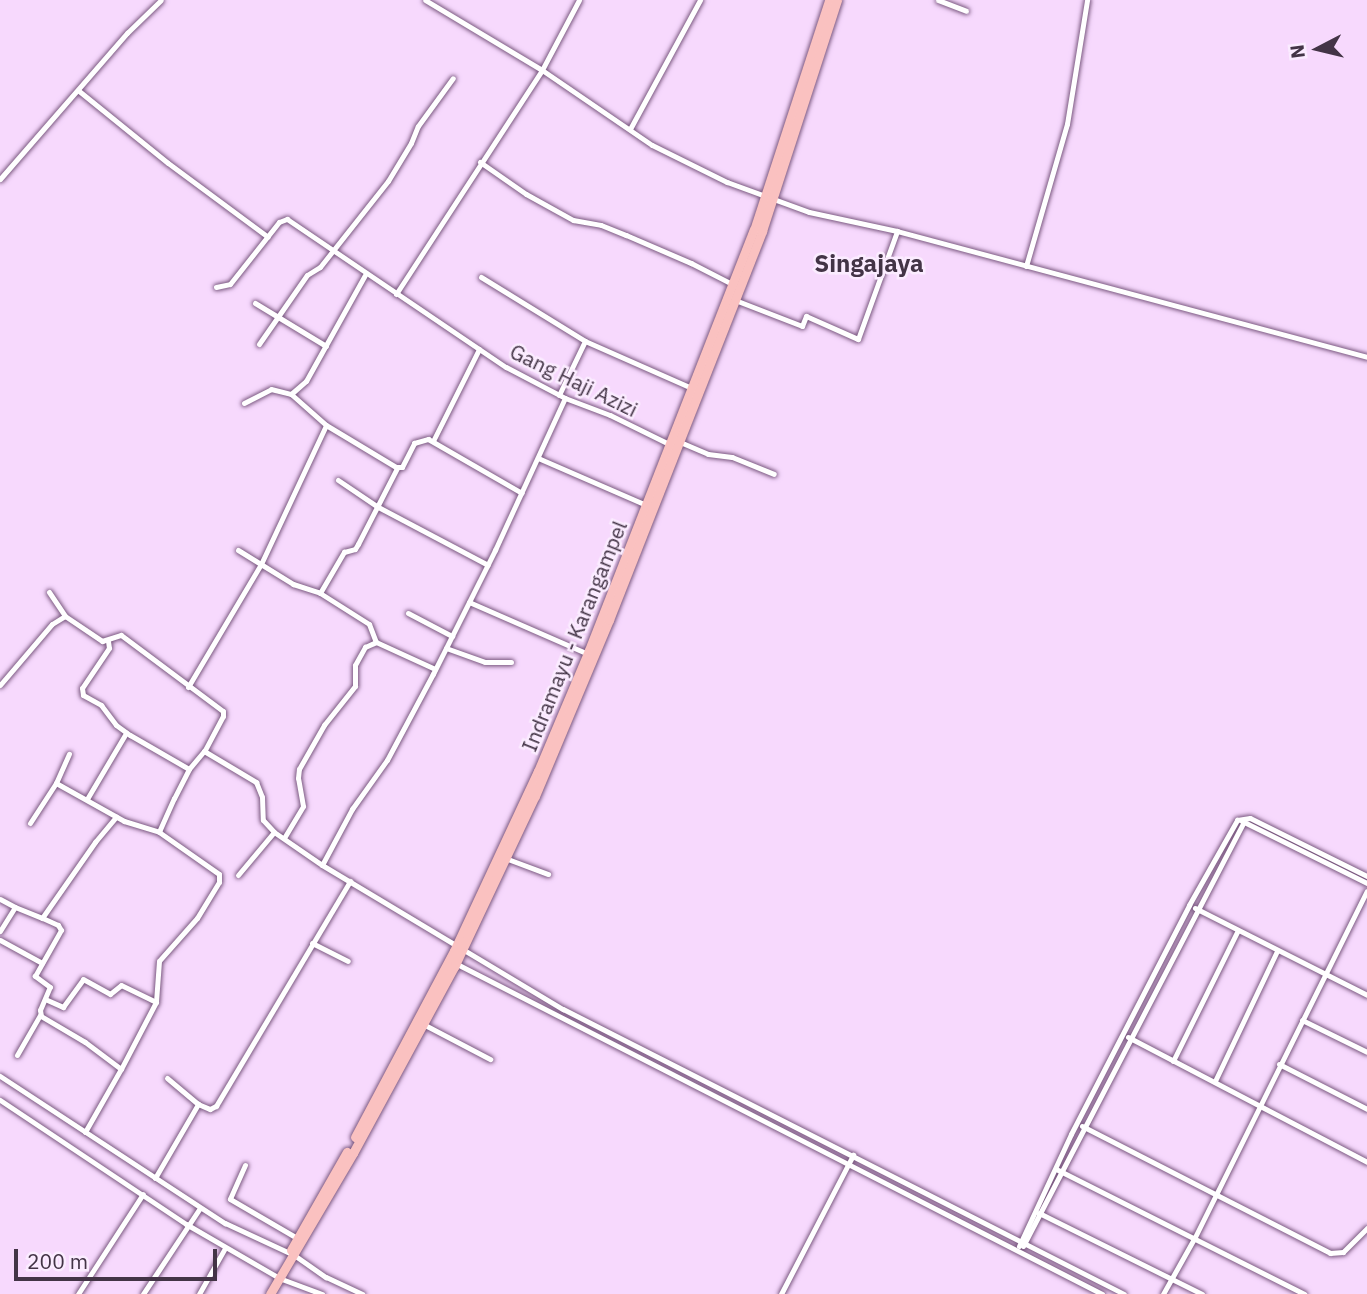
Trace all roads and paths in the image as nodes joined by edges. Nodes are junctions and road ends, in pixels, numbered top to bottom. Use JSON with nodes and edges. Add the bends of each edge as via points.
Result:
{"nodes":[{"id":1,"x":161,"y":0,"type":"edge"},
{"id":2,"x":425,"y":0,"type":"edge"},
{"id":3,"x":579,"y":0,"type":"edge"},
{"id":4,"x":700,"y":0,"type":"edge"},
{"id":5,"x":829,"y":0,"type":"edge"},
{"id":6,"x":836,"y":0,"type":"edge"},
{"id":7,"x":938,"y":0,"type":"edge"},
{"id":8,"x":1087,"y":0,"type":"edge"},
{"id":9,"x":966,"y":11,"type":"dead end"},
{"id":10,"x":542,"y":70,"type":"junction"},
{"id":11,"x":453,"y":78,"type":"dead end"},
{"id":12,"x":79,"y":91,"type":"junction"},
{"id":13,"x":630,"y":129,"type":"junction"},
{"id":14,"x":480,"y":162,"type":"junction"},
{"id":15,"x":0,"y":179,"type":"edge"},
{"id":16,"x":769,"y":200,"type":"junction"},
{"id":17,"x":897,"y":231,"type":"junction"},
{"id":18,"x":268,"y":237,"type":"junction"},
{"id":19,"x":332,"y":250,"type":"junction"},
{"id":20,"x":1026,"y":266,"type":"junction"},
{"id":21,"x":365,"y":275,"type":"junction"},
{"id":22,"x":481,"y":278,"type":"dead end"},
{"id":23,"x":737,"y":287,"type":"junction"},
{"id":24,"x":216,"y":288,"type":"dead end"},
{"id":25,"x":396,"y":294,"type":"junction"},
{"id":26,"x":735,"y":300,"type":"junction"},
{"id":27,"x":255,"y":303,"type":"dead end"},
{"id":28,"x":278,"y":318,"type":"junction"},
{"id":29,"x":585,"y":341,"type":"junction"},
{"id":30,"x":259,"y":344,"type":"dead end"},
{"id":31,"x":326,"y":346,"type":"junction"},
{"id":32,"x":479,"y":349,"type":"junction"},
{"id":33,"x":1367,"y":356,"type":"edge"},
{"id":34,"x":696,"y":390,"type":"junction"},
{"id":35,"x":290,"y":394,"type":"junction"},
{"id":36,"x":562,"y":396,"type":"junction"},
{"id":37,"x":244,"y":403,"type":"dead end"},
{"id":38,"x":326,"y":425,"type":"junction"},
{"id":39,"x":433,"y":441,"type":"junction"},
{"id":40,"x":676,"y":445,"type":"junction"},
{"id":41,"x":538,"y":458,"type":"junction"},
{"id":42,"x":397,"y":468,"type":"junction"},
{"id":43,"x":774,"y":474,"type":"dead end"},
{"id":44,"x":338,"y":480,"type":"dead end"},
{"id":45,"x":522,"y":493,"type":"junction"},
{"id":46,"x":646,"y":505,"type":"junction"},
{"id":47,"x":378,"y":507,"type":"junction"},
{"id":48,"x":642,"y":526,"type":"junction"},
{"id":49,"x":238,"y":550,"type":"dead end"},
{"id":50,"x":261,"y":564,"type":"junction"},
{"id":51,"x":488,"y":565,"type":"junction"},
{"id":52,"x":49,"y":592,"type":"dead end"},
{"id":53,"x":320,"y":593,"type":"junction"},
{"id":54,"x":469,"y":602,"type":"junction"},
{"id":55,"x":408,"y":613,"type":"dead end"},
{"id":56,"x":65,"y":616,"type":"junction"},
{"id":57,"x":452,"y":636,"type":"junction"},
{"id":58,"x":108,"y":641,"type":"junction"},
{"id":59,"x":376,"y":642,"type":"junction"},
{"id":60,"x":446,"y":648,"type":"junction"},
{"id":61,"x":591,"y":652,"type":"junction"},
{"id":62,"x":511,"y":662,"type":"dead end"},
{"id":63,"x":435,"y":669,"type":"junction"},
{"id":64,"x":0,"y":685,"type":"edge"},
{"id":65,"x":188,"y":687,"type":"junction"},
{"id":66,"x":127,"y":733,"type":"junction"},
{"id":67,"x":204,"y":751,"type":"junction"},
{"id":68,"x":69,"y":754,"type":"dead end"},
{"id":69,"x":189,"y":769,"type":"junction"},
{"id":70,"x":56,"y":783,"type":"junction"},
{"id":71,"x":87,"y":799,"type":"junction"},
{"id":72,"x":116,"y":817,"type":"junction"},
{"id":73,"x":1241,"y":820,"type":"junction"},
{"id":74,"x":30,"y":823,"type":"dead end"},
{"id":75,"x":159,"y":832,"type":"junction"},
{"id":76,"x":275,"y":832,"type":"junction"},
{"id":77,"x":284,"y":838,"type":"junction"},
{"id":78,"x":505,"y":858,"type":"junction"},
{"id":79,"x":322,"y":865,"type":"junction"},
{"id":80,"x":548,"y":874,"type":"dead end"},
{"id":81,"x":238,"y":875,"type":"dead end"},
{"id":82,"x":1367,"y":876,"type":"edge"},
{"id":83,"x":350,"y":880,"type":"junction"},
{"id":84,"x":1367,"y":883,"type":"edge"},
{"id":85,"x":1367,"y":891,"type":"edge"},
{"id":86,"x":0,"y":899,"type":"edge"},
{"id":87,"x":1189,"y":905,"type":"junction"},
{"id":88,"x":15,"y":907,"type":"junction"},
{"id":89,"x":1196,"y":909,"type":"junction"},
{"id":90,"x":42,"y":918,"type":"junction"},
{"id":91,"x":1238,"y":930,"type":"junction"},
{"id":92,"x":0,"y":931,"type":"edge"},
{"id":93,"x":0,"y":940,"type":"edge"},
{"id":94,"x":312,"y":943,"type":"junction"},
{"id":95,"x":1278,"y":951,"type":"junction"},
{"id":96,"x":457,"y":954,"type":"junction"},
{"id":97,"x":348,"y":961,"type":"dead end"},
{"id":98,"x":43,"y":963,"type":"junction"},
{"id":99,"x":1324,"y":974,"type":"junction"},
{"id":100,"x":1367,"y":995,"type":"edge"},
{"id":101,"x":45,"y":999,"type":"junction"},
{"id":102,"x":156,"y":1002,"type":"junction"},
{"id":103,"x":40,"y":1015,"type":"junction"},
{"id":104,"x":1302,"y":1020,"type":"junction"},
{"id":105,"x":424,"y":1024,"type":"junction"},
{"id":106,"x":1122,"y":1034,"type":"junction"},
{"id":107,"x":1131,"y":1038,"type":"junction"},
{"id":108,"x":1367,"y":1052,"type":"edge"},
{"id":109,"x":17,"y":1055,"type":"dead end"},
{"id":110,"x":490,"y":1059,"type":"dead end"},
{"id":111,"x":1173,"y":1061,"type":"junction"},
{"id":112,"x":1279,"y":1064,"type":"junction"},
{"id":113,"x":121,"y":1069,"type":"junction"},
{"id":114,"x":0,"y":1076,"type":"edge"},
{"id":115,"x":167,"y":1078,"type":"dead end"},
{"id":116,"x":1215,"y":1081,"type":"junction"},
{"id":117,"x":0,"y":1100,"type":"edge"},
{"id":118,"x":198,"y":1104,"type":"junction"},
{"id":119,"x":1259,"y":1106,"type":"junction"},
{"id":120,"x":1367,"y":1110,"type":"edge"},
{"id":121,"x":1080,"y":1125,"type":"junction"},
{"id":122,"x":85,"y":1132,"type":"junction"},
{"id":123,"x":822,"y":1139,"type":"junction"},
{"id":124,"x":818,"y":1149,"type":"junction"},
{"id":125,"x":853,"y":1155,"type":"junction"},
{"id":126,"x":1367,"y":1162,"type":"edge"},
{"id":127,"x":847,"y":1165,"type":"junction"},
{"id":128,"x":245,"y":1166,"type":"dead end"},
{"id":129,"x":1057,"y":1170,"type":"junction"},
{"id":130,"x":155,"y":1178,"type":"junction"},
{"id":131,"x":1216,"y":1192,"type":"junction"},
{"id":132,"x":143,"y":1194,"type":"junction"},
{"id":133,"x":199,"y":1209,"type":"junction"},
{"id":134,"x":1037,"y":1212,"type":"junction"},
{"id":135,"x":188,"y":1223,"type":"junction"},
{"id":136,"x":1367,"y":1227,"type":"edge"},
{"id":137,"x":1195,"y":1237,"type":"junction"},
{"id":138,"x":297,"y":1238,"type":"junction"},
{"id":139,"x":1022,"y":1244,"type":"junction"},
{"id":140,"x":225,"y":1248,"type":"junction"},
{"id":141,"x":1018,"y":1253,"type":"junction"},
{"id":142,"x":290,"y":1256,"type":"junction"},
{"id":143,"x":278,"y":1277,"type":"junction"},
{"id":144,"x":1171,"y":1279,"type":"junction"},
{"id":145,"x":78,"y":1294,"type":"edge"},
{"id":146,"x":143,"y":1294,"type":"edge"},
{"id":147,"x":199,"y":1294,"type":"edge"},
{"id":148,"x":270,"y":1294,"type":"edge"},
{"id":149,"x":323,"y":1294,"type":"edge"},
{"id":150,"x":362,"y":1294,"type":"edge"},
{"id":151,"x":781,"y":1294,"type":"edge"},
{"id":152,"x":1102,"y":1294,"type":"edge"},
{"id":153,"x":1124,"y":1294,"type":"edge"},
{"id":154,"x":1163,"y":1294,"type":"edge"},
{"id":155,"x":1202,"y":1294,"type":"edge"},
{"id":156,"x":1304,"y":1294,"type":"edge"}],
"edges":[{"from":1,"to":12,"type":"street"},
{"from":2,"to":10,"type":"street"},
{"from":3,"to":10,"type":"street"},
{"from":4,"to":13,"type":"street"},
{"from":5,"to":16,"type":"main road","name":"Indramayu - Karangampel"},
{"from":6,"to":16,"type":"main road","name":"Indramayu - Karangampel"},
{"from":7,"to":9,"type":"street"},
{"from":8,"to":20,"type":"street","via":[[1067,124]]},
{"from":10,"to":13,"type":"street"},
{"from":10,"to":14,"type":"street"},
{"from":11,"to":19,"type":"street","via":[[423,118],[388,181]]},
{"from":12,"to":15,"type":"street"},
{"from":12,"to":18,"type":"street"},
{"from":13,"to":16,"type":"street","via":[[662,150]]},
{"from":14,"to":23,"type":"street","via":[[573,220],[601,225]]},
{"from":14,"to":25,"type":"street"},
{"from":16,"to":17,"type":"street"},
{"from":16,"to":23,"type":"main road","name":"Indramayu - Karangampel"},
{"from":17,"to":20,"type":"street"},
{"from":17,"to":26,"type":"street","via":[[858,339],[806,316],[802,326]]},
{"from":18,"to":19,"type":"street","name":"Gang Haji Azizi","via":[[287,219]]},
{"from":18,"to":24,"type":"street","via":[[230,284]]},
{"from":19,"to":21,"type":"street","name":"Gang Haji Azizi"},
{"from":19,"to":28,"type":"street","via":[[320,267],[307,275]]},
{"from":20,"to":33,"type":"street"},
{"from":21,"to":25,"type":"street","name":"Gang Haji Azizi"},
{"from":21,"to":31,"type":"street"},
{"from":22,"to":29,"type":"street"},
{"from":23,"to":26,"type":"main road","name":"Indramayu - Karangampel"},
{"from":23,"to":34,"type":"main road","name":"Indramayu - Karangampel"},
{"from":25,"to":32,"type":"street","name":"Gang Haji Azizi"},
{"from":26,"to":34,"type":"main road","name":"Indramayu - Karangampel"},
{"from":27,"to":28,"type":"street"},
{"from":28,"to":30,"type":"street"},
{"from":28,"to":31,"type":"street"},
{"from":29,"to":34,"type":"street"},
{"from":29,"to":36,"type":"street"},
{"from":31,"to":35,"type":"street","via":[[306,381]]},
{"from":32,"to":36,"type":"street","name":"Gang Haji Azizi"},
{"from":32,"to":39,"type":"street"},
{"from":34,"to":40,"type":"main road","name":"Indramayu - Karangampel"},
{"from":35,"to":37,"type":"street","via":[[271,389]]},
{"from":35,"to":38,"type":"street"},
{"from":36,"to":40,"type":"street","name":"Gang Haji Azizi"},
{"from":36,"to":41,"type":"street"},
{"from":38,"to":42,"type":"street"},
{"from":38,"to":50,"type":"street"},
{"from":39,"to":42,"type":"street","via":[[417,441]]},
{"from":39,"to":45,"type":"street"},
{"from":40,"to":43,"type":"street","name":"Gang Haji Azizi","via":[[732,457]]},
{"from":40,"to":46,"type":"main road","name":"Indramayu - Karangampel"},
{"from":40,"to":48,"type":"main road","name":"Indramayu - Karangampel"},
{"from":41,"to":45,"type":"street"},
{"from":41,"to":46,"type":"street"},
{"from":42,"to":47,"type":"street"},
{"from":44,"to":47,"type":"street"},
{"from":45,"to":51,"type":"street"},
{"from":46,"to":48,"type":"main road","name":"Indramayu - Karangampel"},
{"from":47,"to":51,"type":"street"},
{"from":47,"to":53,"type":"street","via":[[356,547],[344,552]]},
{"from":48,"to":61,"type":"main road","name":"Indramayu - Karangampel"},
{"from":49,"to":50,"type":"street"},
{"from":50,"to":53,"type":"street","via":[[293,584]]},
{"from":50,"to":65,"type":"street"},
{"from":51,"to":54,"type":"street"},
{"from":52,"to":56,"type":"street"},
{"from":53,"to":59,"type":"street","via":[[369,624]]},
{"from":54,"to":57,"type":"street"},
{"from":54,"to":61,"type":"street"},
{"from":55,"to":57,"type":"street"},
{"from":56,"to":58,"type":"street"},
{"from":56,"to":64,"type":"street","via":[[52,624]]},
{"from":57,"to":60,"type":"street"},
{"from":58,"to":65,"type":"street","via":[[121,635]]},
{"from":58,"to":66,"type":"street","via":[[81,692],[101,705]]},
{"from":59,"to":63,"type":"street"},
{"from":59,"to":77,"type":"street","via":[[359,654],[355,686],[324,725],[299,769],[303,806]]},
{"from":60,"to":62,"type":"street","via":[[485,662]]},
{"from":60,"to":63,"type":"street"},
{"from":61,"to":78,"type":"main road"},
{"from":61,"to":96,"type":"main road","name":"Indramayu - Karangampel"},
{"from":63,"to":79,"type":"street","via":[[387,760],[352,809]]},
{"from":65,"to":67,"type":"street","via":[[224,712]]},
{"from":66,"to":69,"type":"street"},
{"from":66,"to":71,"type":"street"},
{"from":67,"to":69,"type":"street"},
{"from":67,"to":76,"type":"street","via":[[256,782],[262,797],[262,820]]},
{"from":68,"to":70,"type":"street"},
{"from":69,"to":75,"type":"street"},
{"from":70,"to":71,"type":"street"},
{"from":70,"to":74,"type":"street"},
{"from":71,"to":72,"type":"street"},
{"from":72,"to":75,"type":"street"},
{"from":72,"to":90,"type":"street"},
{"from":73,"to":82,"type":"street","via":[[1250,818]]},
{"from":73,"to":84,"type":"street"},
{"from":73,"to":87,"type":"street"},
{"from":73,"to":89,"type":"street"},
{"from":75,"to":102,"type":"street","via":[[215,869],[220,878],[197,918],[159,961]]},
{"from":76,"to":77,"type":"street"},
{"from":76,"to":81,"type":"street"},
{"from":77,"to":79,"type":"street"},
{"from":78,"to":80,"type":"street"},
{"from":78,"to":96,"type":"main road"},
{"from":79,"to":83,"type":"street"},
{"from":83,"to":94,"type":"street"},
{"from":83,"to":96,"type":"street"},
{"from":85,"to":99,"type":"street"},
{"from":86,"to":88,"type":"street"},
{"from":87,"to":89,"type":"street"},
{"from":87,"to":106,"type":"street"},
{"from":88,"to":90,"type":"street"},
{"from":88,"to":92,"type":"street"},
{"from":89,"to":91,"type":"street"},
{"from":89,"to":107,"type":"street"},
{"from":90,"to":98,"type":"street","via":[[61,930]]},
{"from":91,"to":95,"type":"street"},
{"from":91,"to":111,"type":"street"},
{"from":93,"to":98,"type":"street"},
{"from":94,"to":97,"type":"street"},
{"from":94,"to":118,"type":"street","via":[[216,1106],[210,1109]]},
{"from":95,"to":99,"type":"street"},
{"from":95,"to":116,"type":"street"},
{"from":96,"to":105,"type":"main road","name":"Indramayu - Karangampel"},
{"from":96,"to":123,"type":"street"},
{"from":96,"to":124,"type":"street"},
{"from":96,"to":138,"type":"main road","name":"Indramayu - Karangampel"},
{"from":98,"to":101,"type":"street","via":[[35,977],[50,987]]},
{"from":99,"to":100,"type":"street"},
{"from":99,"to":104,"type":"street"},
{"from":101,"to":102,"type":"street","via":[[63,1007],[82,979],[110,994],[121,985]]},
{"from":101,"to":103,"type":"street"},
{"from":102,"to":113,"type":"street"},
{"from":103,"to":109,"type":"street"},
{"from":103,"to":113,"type":"street"},
{"from":104,"to":108,"type":"street"},
{"from":104,"to":112,"type":"street"},
{"from":105,"to":110,"type":"street"},
{"from":105,"to":142,"type":"main road","name":"Indramayu - Karangampel"},
{"from":106,"to":107,"type":"street"},
{"from":106,"to":121,"type":"street"},
{"from":107,"to":111,"type":"street"},
{"from":107,"to":121,"type":"street"},
{"from":111,"to":116,"type":"street"},
{"from":112,"to":119,"type":"street"},
{"from":112,"to":120,"type":"street"},
{"from":113,"to":122,"type":"street"},
{"from":114,"to":122,"type":"street"},
{"from":115,"to":118,"type":"street"},
{"from":116,"to":119,"type":"street"},
{"from":117,"to":132,"type":"street"},
{"from":118,"to":130,"type":"street"},
{"from":119,"to":126,"type":"street"},
{"from":119,"to":131,"type":"street"},
{"from":121,"to":129,"type":"street"},
{"from":121,"to":131,"type":"street"},
{"from":122,"to":130,"type":"street"},
{"from":123,"to":124,"type":"street"},
{"from":123,"to":125,"type":"street"},
{"from":124,"to":127,"type":"street"},
{"from":125,"to":127,"type":"street"},
{"from":125,"to":139,"type":"street"},
{"from":127,"to":141,"type":"street"},
{"from":127,"to":151,"type":"street"},
{"from":128,"to":138,"type":"street","via":[[230,1199]]},
{"from":129,"to":134,"type":"street"},
{"from":129,"to":137,"type":"street"},
{"from":130,"to":133,"type":"street"},
{"from":131,"to":136,"type":"street","via":[[1335,1254],[1343,1252]]},
{"from":131,"to":137,"type":"street"},
{"from":132,"to":135,"type":"street"},
{"from":132,"to":145,"type":"street"},
{"from":133,"to":135,"type":"street"},
{"from":133,"to":142,"type":"street"},
{"from":134,"to":139,"type":"street"},
{"from":134,"to":144,"type":"street"},
{"from":135,"to":140,"type":"street"},
{"from":135,"to":146,"type":"street"},
{"from":137,"to":144,"type":"street"},
{"from":137,"to":156,"type":"street"},
{"from":138,"to":142,"type":"main road","name":"Indramayu - Karangampel"},
{"from":139,"to":141,"type":"street"},
{"from":139,"to":153,"type":"street"},
{"from":140,"to":143,"type":"street"},
{"from":140,"to":147,"type":"street"},
{"from":141,"to":152,"type":"street"},
{"from":142,"to":143,"type":"main road","name":"Indramayu - Karangampel"},
{"from":142,"to":150,"type":"street"},
{"from":143,"to":148,"type":"main road","name":"Indramayu - Karangampel"},
{"from":143,"to":149,"type":"street"},
{"from":144,"to":154,"type":"street"},
{"from":144,"to":155,"type":"street"}]}
